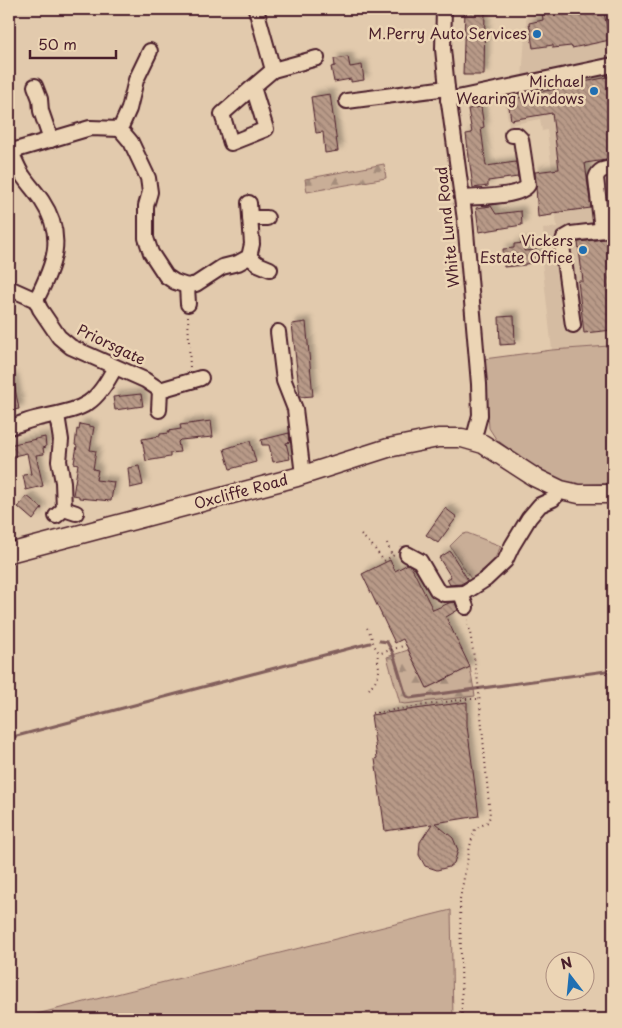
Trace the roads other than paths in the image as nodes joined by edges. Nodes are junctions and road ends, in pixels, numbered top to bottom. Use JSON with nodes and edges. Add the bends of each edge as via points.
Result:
{"nodes":[{"id":1,"x":256,"y":9,"type":"edge"},
{"id":2,"x":444,"y":9,"type":"edge"},
{"id":3,"x":151,"y":47,"type":"dead end"},
{"id":4,"x":317,"y":58,"type":"dead end"},
{"id":5,"x":613,"y":65,"type":"edge"},
{"id":6,"x":273,"y":70,"type":"junction"},
{"id":7,"x":32,"y":83,"type":"dead end"},
{"id":8,"x":253,"y":87,"type":"dead end"},
{"id":9,"x":448,"y":94,"type":"junction"},
{"id":10,"x":345,"y":101,"type":"dead end"},
{"id":11,"x":120,"y":129,"type":"junction"},
{"id":12,"x":512,"y":135,"type":"dead end"},
{"id":13,"x":52,"y":140,"type":"junction"},
{"id":14,"x":10,"y":152,"type":"edge"},
{"id":15,"x":613,"y":168,"type":"edge"},
{"id":16,"x":463,"y":198,"type":"junction"},
{"id":17,"x":249,"y":203,"type":"dead end"},
{"id":18,"x":250,"y":218,"type":"junction"},
{"id":19,"x":267,"y":218,"type":"dead end"},
{"id":20,"x":608,"y":229,"type":"edge"},
{"id":21,"x":249,"y":257,"type":"junction"},
{"id":22,"x":265,"y":270,"type":"dead end"},
{"id":23,"x":187,"y":286,"type":"junction"},
{"id":24,"x":9,"y":288,"type":"edge"},
{"id":25,"x":36,"y":300,"type":"junction"},
{"id":26,"x":188,"y":304,"type":"road end"},
{"id":27,"x":573,"y":325,"type":"dead end"},
{"id":28,"x":278,"y":332,"type":"dead end"},
{"id":29,"x":116,"y":367,"type":"junction"},
{"id":30,"x":194,"y":376,"type":"road end"},
{"id":31,"x":160,"y":390,"type":"junction"},
{"id":32,"x":158,"y":410,"type":"dead end"},
{"id":33,"x":57,"y":414,"type":"junction"},
{"id":34,"x":9,"y":427,"type":"edge"},
{"id":35,"x":473,"y":441,"type":"junction"},
{"id":36,"x":303,"y":475,"type":"junction"},
{"id":37,"x":561,"y":490,"type":"junction"},
{"id":38,"x":613,"y":494,"type":"edge"},
{"id":39,"x":65,"y":513,"type":"dead end"},
{"id":40,"x":9,"y":553,"type":"edge"},
{"id":41,"x":400,"y":555,"type":"road end"},
{"id":42,"x":464,"y":593,"type":"junction"},
{"id":43,"x":466,"y":607,"type":"road end"}],
"edges":[{"from":1,"to":6,"type":"street"},
{"from":2,"to":9,"type":"street","name":"White Lund Road","via":[[443,49]]},
{"from":3,"to":11,"type":"street"},
{"from":4,"to":6,"type":"street"},
{"from":5,"to":9,"type":"street"},
{"from":6,"to":8,"type":"street"},
{"from":7,"to":13,"type":"street"},
{"from":9,"to":10,"type":"street"},
{"from":9,"to":16,"type":"street","name":"White Lund Road"},
{"from":11,"to":13,"type":"street","via":[[90,128]]},
{"from":11,"to":23,"type":"street","via":[[131,142],[148,178],[146,238],[152,253],[166,276]]},
{"from":12,"to":16,"type":"street","via":[[521,139],[528,185],[525,190]]},
{"from":13,"to":14,"type":"street"},
{"from":14,"to":25,"type":"street","via":[[21,175],[50,216],[55,237],[54,257]]},
{"from":15,"to":20,"type":"street","via":[[603,169],[596,178]]},
{"from":16,"to":35,"type":"street","name":"White Lund Road","via":[[480,415]]},
{"from":17,"to":18,"type":"street"},
{"from":18,"to":19,"type":"street"},
{"from":18,"to":21,"type":"street","via":[[252,244]]},
{"from":20,"to":27,"type":"street","via":[[571,234],[564,238],[562,246]]},
{"from":21,"to":22,"type":"street"},
{"from":21,"to":23,"type":"street"},
{"from":23,"to":26,"type":"street"},
{"from":24,"to":25,"type":"street"},
{"from":25,"to":29,"type":"street","name":"Priorsgate","via":[[59,336],[71,347]]},
{"from":28,"to":36,"type":"street","via":[[284,381],[295,410]]},
{"from":29,"to":31,"type":"street","name":"Priorsgate"},
{"from":29,"to":33,"type":"street","via":[[94,399],[82,407]]},
{"from":30,"to":31,"type":"street"},
{"from":31,"to":32,"type":"street"},
{"from":33,"to":34,"type":"street"},
{"from":33,"to":39,"type":"street"},
{"from":35,"to":36,"type":"main road","name":"Oxcliffe Road","via":[[438,438],[388,448]]},
{"from":35,"to":37,"type":"main road","name":"Oxcliffe Road"},
{"from":36,"to":40,"type":"main road","name":"Oxcliffe Road"},
{"from":37,"to":38,"type":"main road","name":"Oxcliffe Road","via":[[579,494]]},
{"from":37,"to":42,"type":"street","via":[[554,499],[540,505],[529,518],[504,562]]},
{"from":41,"to":42,"type":"street","via":[[420,561],[437,590],[444,594]]},
{"from":42,"to":43,"type":"street"}]}
